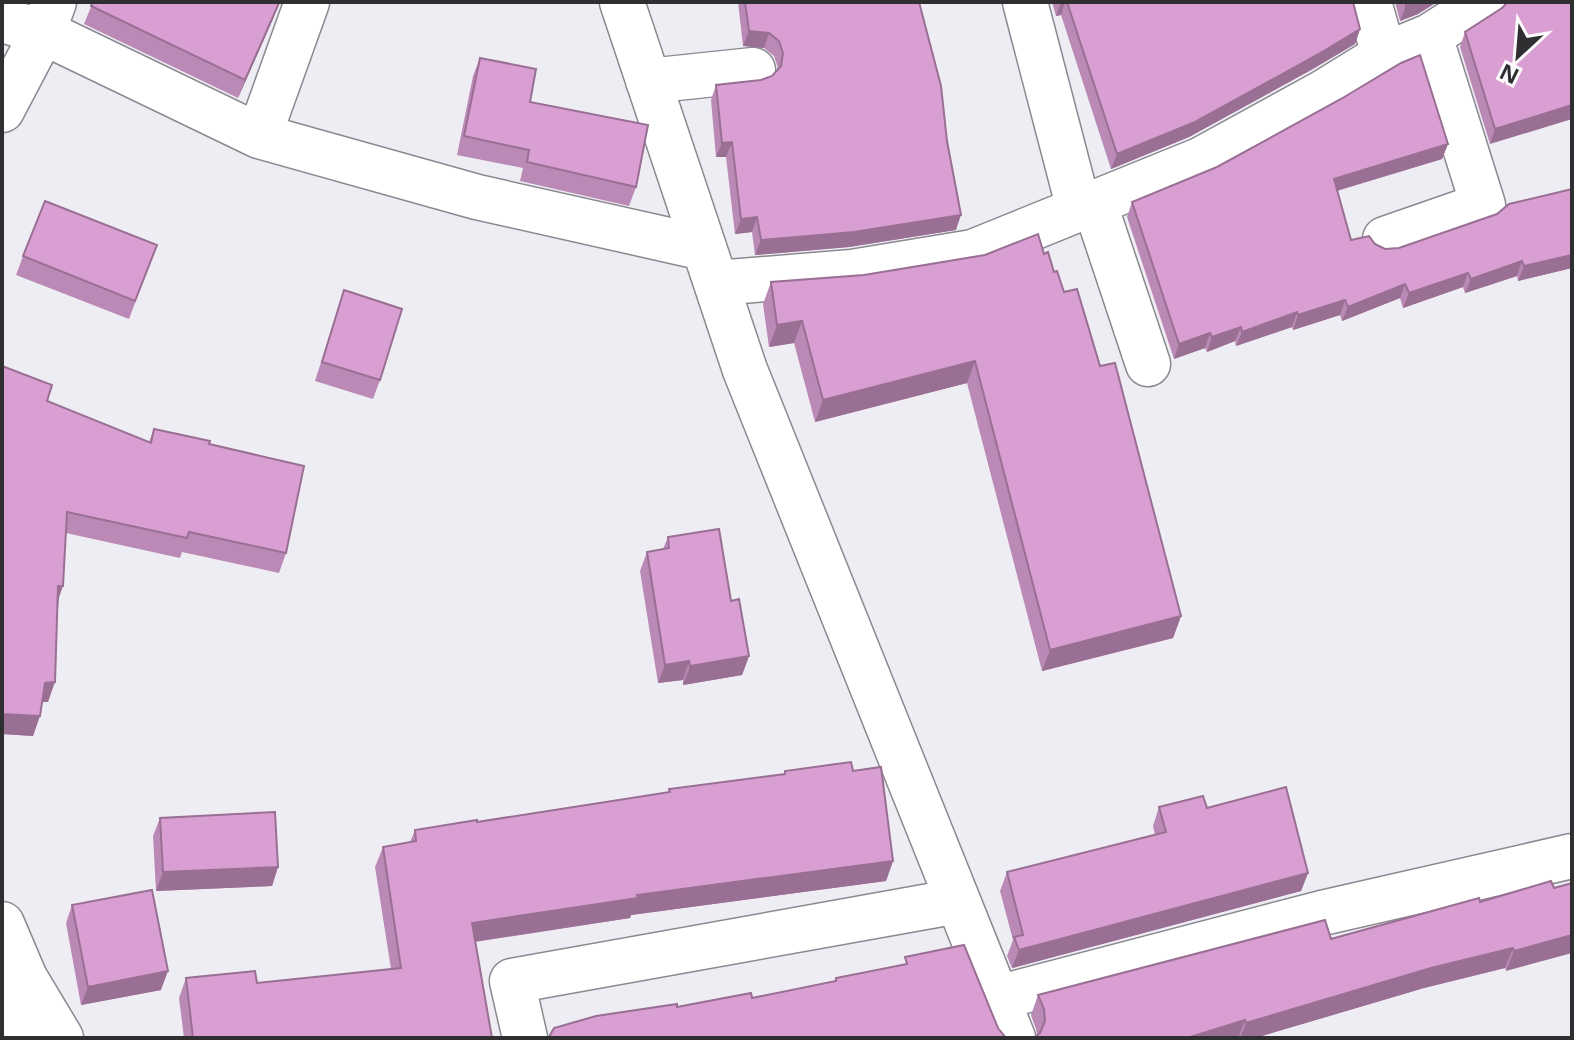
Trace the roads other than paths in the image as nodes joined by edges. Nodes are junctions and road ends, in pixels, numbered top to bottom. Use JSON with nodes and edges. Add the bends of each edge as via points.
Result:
{"nodes":[{"id":1,"x":307,"y":2,"type":"edge"},
{"id":2,"x":622,"y":2,"type":"edge"},
{"id":3,"x":1025,"y":2,"type":"edge"},
{"id":4,"x":1369,"y":2,"type":"edge"},
{"id":5,"x":1483,"y":2,"type":"edge"},
{"id":6,"x":49,"y":17,"type":"edge"},
{"id":7,"x":2,"y":20,"type":"edge"},
{"id":8,"x":1430,"y":36,"type":"junction"},
{"id":9,"x":1384,"y":55,"type":"junction"},
{"id":10,"x":753,"y":70,"type":"dead end"},
{"id":11,"x":648,"y":81,"type":"junction"},
{"id":12,"x":2,"y":110,"type":"edge"},
{"id":13,"x":259,"y":136,"type":"junction"},
{"id":14,"x":1086,"y":206,"type":"junction"},
{"id":15,"x":1385,"y":239,"type":"dead end"},
{"id":16,"x":710,"y":265,"type":"junction"},
{"id":17,"x":1148,"y":364,"type":"dead end"},
{"id":18,"x":1572,"y":856,"type":"edge"},
{"id":19,"x":958,"y":901,"type":"junction"},
{"id":20,"x":2,"y":924,"type":"edge"},
{"id":21,"x":13,"y":978,"type":"edge"},
{"id":22,"x":997,"y":998,"type":"junction"},
{"id":23,"x":17,"y":1038,"type":"edge"},
{"id":24,"x":61,"y":1038,"type":"edge"},
{"id":25,"x":525,"y":1038,"type":"edge"},
{"id":26,"x":1013,"y":1038,"type":"edge"}],
"edges":[{"from":1,"to":13,"type":"street"},
{"from":2,"to":11,"type":"street"},
{"from":3,"to":14,"type":"street"},
{"from":4,"to":9,"type":"street"},
{"from":5,"to":8,"type":"street"},
{"from":6,"to":7,"type":"street"},
{"from":6,"to":12,"type":"street"},
{"from":6,"to":13,"type":"street"},
{"from":8,"to":9,"type":"street"},
{"from":8,"to":15,"type":"street","via":[[1483,205]]},
{"from":9,"to":14,"type":"street","via":[[1200,160]]},
{"from":10,"to":11,"type":"street"},
{"from":11,"to":16,"type":"street"},
{"from":13,"to":16,"type":"street"},
{"from":14,"to":16,"type":"street","via":[[973,252],[852,272]]},
{"from":14,"to":17,"type":"street"},
{"from":16,"to":19,"type":"street","via":[[745,370]]},
{"from":18,"to":22,"type":"street","via":[[1322,913]]},
{"from":19,"to":22,"type":"street"},
{"from":19,"to":25,"type":"street","via":[[512,981]]},
{"from":20,"to":21,"type":"street"},
{"from":21,"to":23,"type":"street"},
{"from":21,"to":24,"type":"street"},
{"from":22,"to":26,"type":"street"}]}
